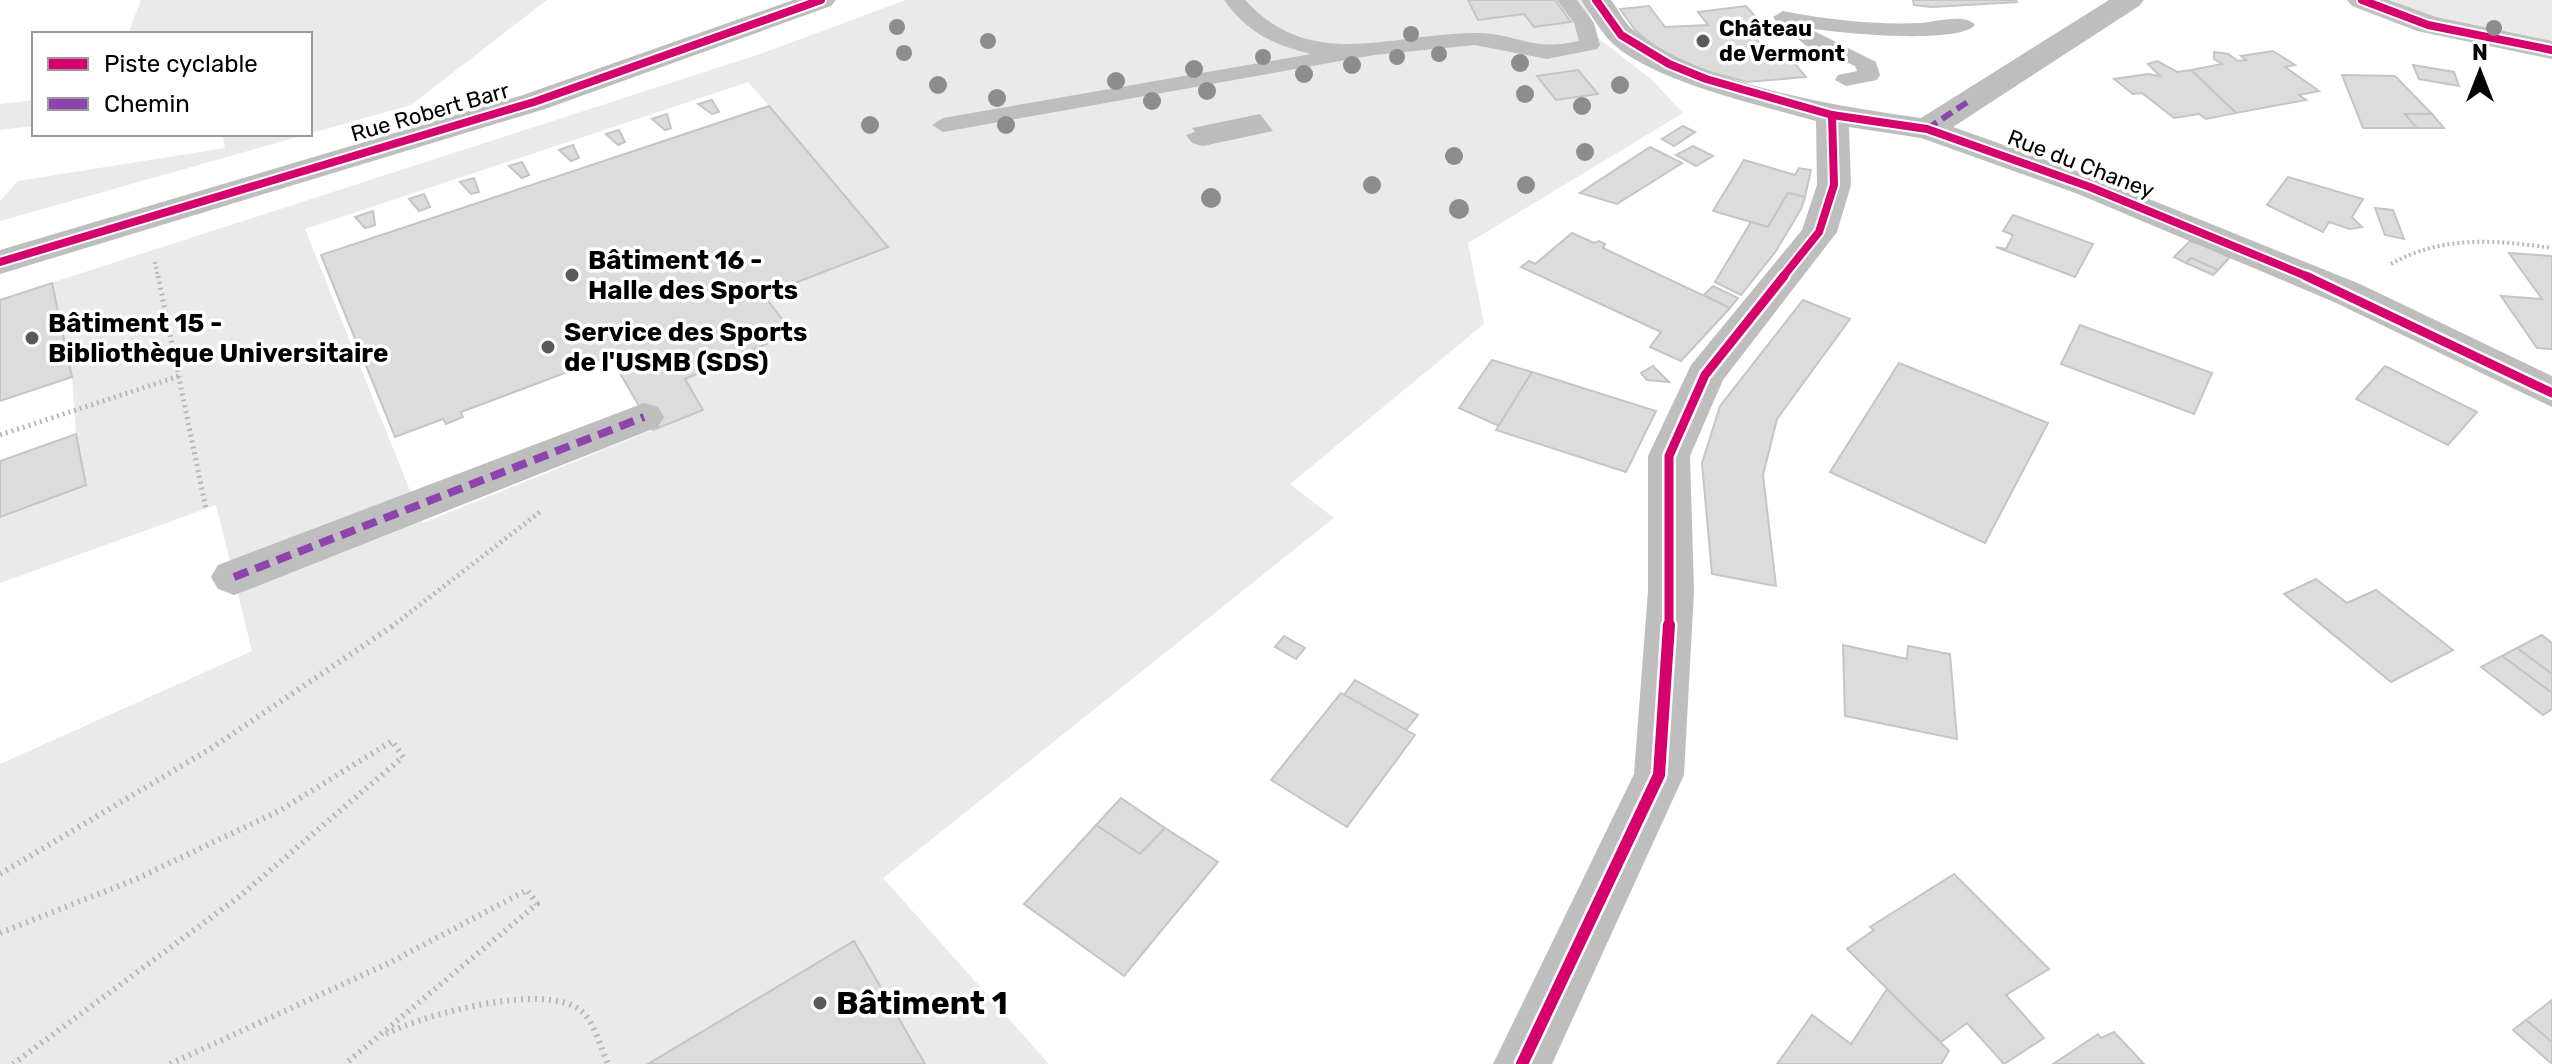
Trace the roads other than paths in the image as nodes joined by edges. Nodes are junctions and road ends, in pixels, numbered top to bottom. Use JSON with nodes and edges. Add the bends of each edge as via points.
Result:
{"nodes":[{"id":1,"x":821,"y":0,"type":"edge"},
{"id":2,"x":1234,"y":0,"type":"edge"},
{"id":3,"x":1567,"y":0,"type":"edge"},
{"id":4,"x":1596,"y":0,"type":"edge"},
{"id":5,"x":2129,"y":0,"type":"edge"},
{"id":6,"x":2374,"y":3,"type":"edge"},
{"id":7,"x":1787,"y":8,"type":"edge"},
{"id":8,"x":1965,"y":25,"type":"dead end"},
{"id":9,"x":2552,"y":50,"type":"edge"},
{"id":10,"x":1366,"y":51,"type":"junction"},
{"id":11,"x":1839,"y":97,"type":"junction"},
{"id":12,"x":943,"y":125,"type":"dead end"},
{"id":13,"x":1927,"y":129,"type":"junction"},
{"id":14,"x":0,"y":262,"type":"edge"},
{"id":15,"x":2552,"y":393,"type":"edge"},
{"id":16,"x":644,"y":417,"type":"dead end"},
{"id":17,"x":234,"y":577,"type":"dead end"},
{"id":18,"x":1522,"y":1064,"type":"edge"}],
"edges":[{"from":1,"to":14,"type":"street","name":"Rue Robert Barr","via":[[534,102]]},
{"from":2,"to":10,"type":"lane","via":[[1255,25],[1288,46]]},
{"from":3,"to":10,"type":"lane","via":[[1584,23],[1590,45],[1546,53],[1477,38]]},
{"from":4,"to":11,"type":"street","name":"Rue du Chaney","via":[[1621,35],[1706,79]]},
{"from":5,"to":13,"type":"street"},
{"from":6,"to":9,"type":"main road","via":[[2471,36]]},
{"from":7,"to":8,"type":"lane","via":[[1831,27]]},
{"from":7,"to":11,"type":"lane","via":[[1812,41],[1865,62],[1869,75]]},
{"from":10,"to":12,"type":"lane"},
{"from":11,"to":13,"type":"street","name":"Rue du Chaney"},
{"from":11,"to":18,"type":"street","via":[[1834,185],[1819,232],[1705,375],[1669,456],[1671,591],[1659,775]]},
{"from":13,"to":15,"type":"street","name":"Rue du Chaney","via":[[2090,187],[2355,297]]},
{"from":16,"to":17,"type":"street"}]}
